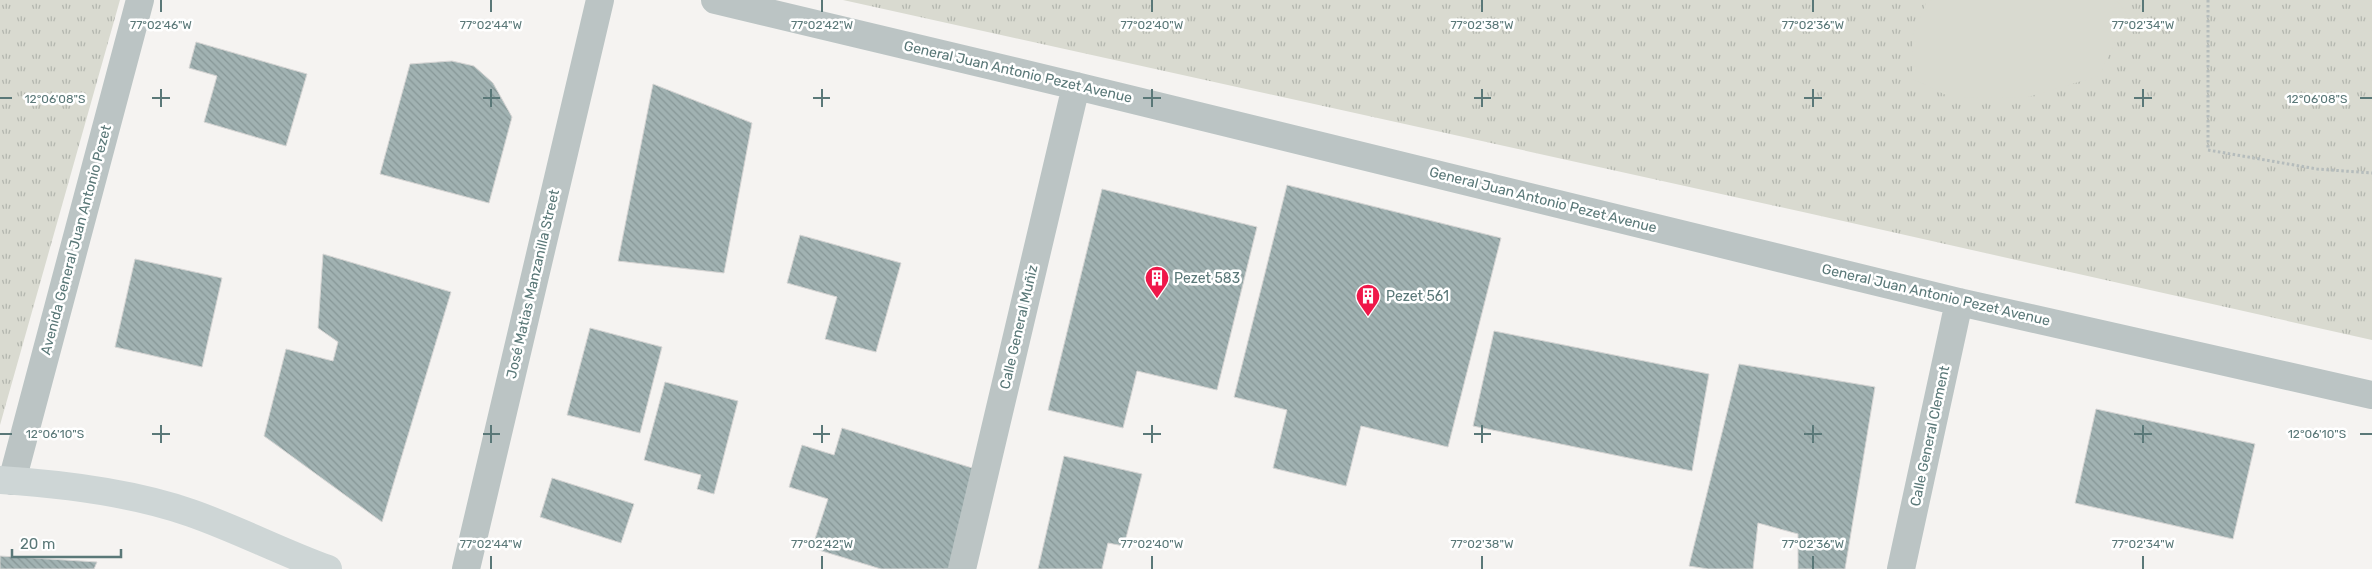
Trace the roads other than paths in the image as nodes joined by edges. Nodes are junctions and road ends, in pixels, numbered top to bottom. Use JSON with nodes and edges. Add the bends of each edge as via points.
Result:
{"nodes":[{"id":1,"x":140,"y":0,"type":"edge"},
{"id":2,"x":600,"y":0,"type":"edge"},
{"id":3,"x":715,"y":0,"type":"edge"},
{"id":4,"x":1076,"y":86,"type":"junction"},
{"id":5,"x":1959,"y":302,"type":"junction"},
{"id":6,"x":2372,"y":394,"type":"edge"},
{"id":7,"x":6,"y":480,"type":"edge"},
{"id":8,"x":328,"y":569,"type":"edge"},
{"id":9,"x":466,"y":569,"type":"edge"},
{"id":10,"x":962,"y":569,"type":"edge"},
{"id":11,"x":1901,"y":569,"type":"edge"}],
"edges":[{"from":1,"to":7,"type":"street","name":"Avenida General Juan Antonio Pezet"},
{"from":2,"to":9,"type":"street","name":"José Matias Manzanilla Street"},
{"from":3,"to":4,"type":"street","name":"General Juan Antonio Pezet Avenue"},
{"from":4,"to":5,"type":"street","name":"General Juan Antonio Pezet Avenue"},
{"from":4,"to":10,"type":"street","name":"Calle General Muñiz"},
{"from":5,"to":6,"type":"street","name":"General Juan Antonio Pezet Avenue"},
{"from":5,"to":11,"type":"street","name":"Calle General Clement"},
{"from":7,"to":8,"type":"street","via":[[153,501],[217,522]]}]}
